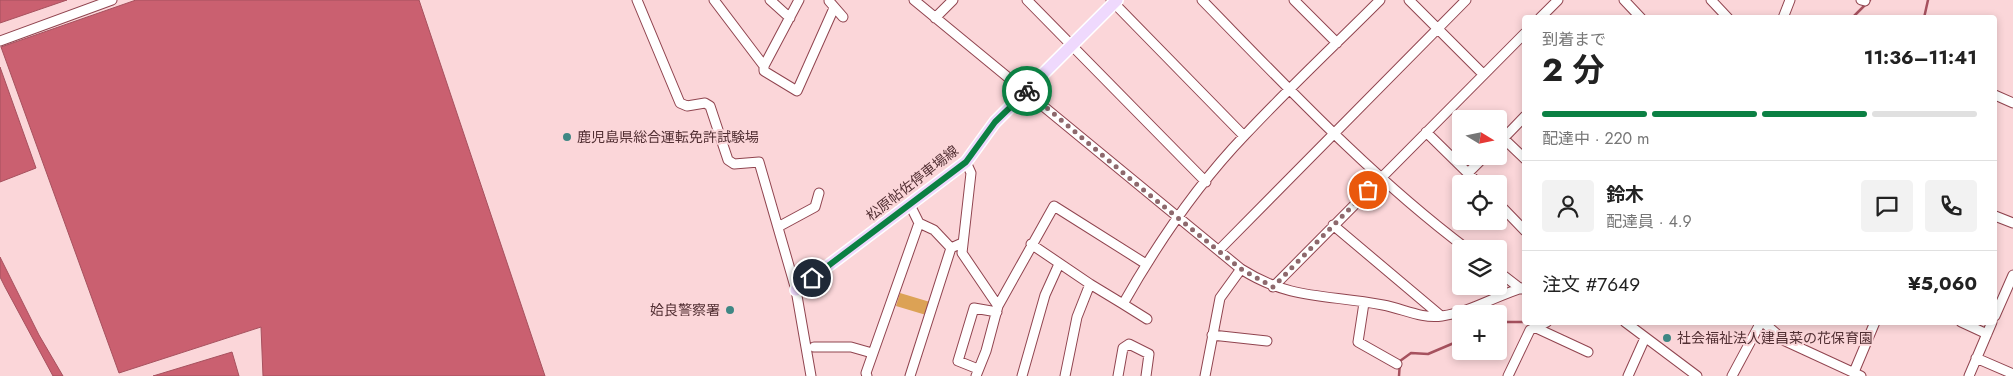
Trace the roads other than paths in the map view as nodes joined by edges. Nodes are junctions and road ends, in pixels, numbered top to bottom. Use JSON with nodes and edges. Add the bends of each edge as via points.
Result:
{"nodes":[{"id":1,"x":112,"y":0,"type":"edge"},
{"id":2,"x":638,"y":0,"type":"edge"},
{"id":3,"x":714,"y":0,"type":"edge"},
{"id":4,"x":770,"y":0,"type":"edge"},
{"id":5,"x":799,"y":0,"type":"edge"},
{"id":6,"x":914,"y":0,"type":"edge"},
{"id":7,"x":953,"y":0,"type":"edge"},
{"id":8,"x":1027,"y":0,"type":"edge"},
{"id":9,"x":1202,"y":0,"type":"edge"},
{"id":10,"x":1294,"y":0,"type":"edge"},
{"id":11,"x":1380,"y":0,"type":"edge"},
{"id":12,"x":1409,"y":0,"type":"edge"},
{"id":13,"x":1466,"y":0,"type":"edge"},
{"id":14,"x":1558,"y":0,"type":"edge"},
{"id":15,"x":1624,"y":0,"type":"edge"},
{"id":16,"x":1711,"y":0,"type":"edge"},
{"id":17,"x":1790,"y":0,"type":"edge"},
{"id":18,"x":1114,"y":1,"type":"edge"},
{"id":19,"x":1547,"y":15,"type":"edge"},
{"id":20,"x":1638,"y":15,"type":"edge"},
{"id":21,"x":1725,"y":15,"type":"edge"},
{"id":22,"x":1784,"y":15,"type":"edge"},
{"id":23,"x":843,"y":17,"type":"dead end"},
{"id":24,"x":790,"y":18,"type":"junction"},
{"id":25,"x":935,"y":18,"type":"junction"},
{"id":26,"x":1438,"y":27,"type":"junction"},
{"id":27,"x":1522,"y":35,"type":"edge"},
{"id":28,"x":0,"y":41,"type":"edge"},
{"id":29,"x":1337,"y":43,"type":"junction"},
{"id":30,"x":1072,"y":45,"type":"junction"},
{"id":31,"x":764,"y":66,"type":"junction"},
{"id":32,"x":1483,"y":74,"type":"junction"},
{"id":33,"x":1026,"y":90,"type":"junction"},
{"id":34,"x":1290,"y":90,"type":"junction"},
{"id":35,"x":1997,"y":96,"type":"edge"},
{"id":36,"x":2013,"y":103,"type":"edge"},
{"id":37,"x":1522,"y":119,"type":"edge"},
{"id":38,"x":1426,"y":132,"type":"junction"},
{"id":39,"x":1508,"y":133,"type":"edge"},
{"id":40,"x":1335,"y":134,"type":"junction"},
{"id":41,"x":1244,"y":136,"type":"junction"},
{"id":42,"x":1508,"y":146,"type":"edge"},
{"id":43,"x":1522,"y":157,"type":"edge"},
{"id":44,"x":966,"y":162,"type":"junction"},
{"id":45,"x":1476,"y":165,"type":"edge"},
{"id":46,"x":1468,"y":173,"type":"joint"},
{"id":47,"x":1380,"y":178,"type":"junction"},
{"id":48,"x":1206,"y":182,"type":"junction"},
{"id":49,"x":819,"y":193,"type":"dead end"},
{"id":50,"x":910,"y":205,"type":"junction"},
{"id":51,"x":1507,"y":212,"type":"edge"},
{"id":52,"x":1178,"y":217,"type":"junction"},
{"id":53,"x":1997,"y":217,"type":"edge"},
{"id":54,"x":919,"y":223,"type":"junction"},
{"id":55,"x":2013,"y":223,"type":"edge"},
{"id":56,"x":1333,"y":224,"type":"junction"},
{"id":57,"x":778,"y":227,"type":"junction"},
{"id":58,"x":1522,"y":228,"type":"edge"},
{"id":59,"x":1455,"y":240,"type":"edge"},
{"id":60,"x":962,"y":243,"type":"junction"},
{"id":61,"x":1031,"y":244,"type":"junction"},
{"id":62,"x":951,"y":248,"type":"junction"},
{"id":63,"x":1218,"y":250,"type":"junction"},
{"id":64,"x":1059,"y":264,"type":"junction"},
{"id":65,"x":1146,"y":264,"type":"junction"},
{"id":66,"x":1241,"y":269,"type":"junction"},
{"id":67,"x":2013,"y":275,"type":"edge"},
{"id":68,"x":1507,"y":277,"type":"edge"},
{"id":69,"x":1090,"y":284,"type":"junction"},
{"id":70,"x":1273,"y":287,"type":"junction"},
{"id":71,"x":1522,"y":287,"type":"edge"},
{"id":72,"x":1522,"y":288,"type":"edge"},
{"id":73,"x":796,"y":290,"type":"junction"},
{"id":74,"x":1364,"y":302,"type":"junction"},
{"id":75,"x":1123,"y":304,"type":"junction"},
{"id":76,"x":997,"y":309,"type":"junction"},
{"id":77,"x":1997,"y":311,"type":"edge"},
{"id":78,"x":1441,"y":316,"type":"junction"},
{"id":79,"x":1146,"y":319,"type":"dead end"},
{"id":80,"x":1539,"y":325,"type":"edge"},
{"id":81,"x":1628,"y":325,"type":"edge"},
{"id":82,"x":1760,"y":325,"type":"edge"},
{"id":83,"x":1766,"y":325,"type":"edge"},
{"id":84,"x":1874,"y":325,"type":"edge"},
{"id":85,"x":1968,"y":325,"type":"edge"},
{"id":86,"x":1991,"y":325,"type":"edge"},
{"id":87,"x":1534,"y":327,"type":"junction"},
{"id":88,"x":1987,"y":334,"type":"junction"},
{"id":89,"x":1212,"y":335,"type":"junction"},
{"id":90,"x":1645,"y":338,"type":"junction"},
{"id":91,"x":1267,"y":341,"type":"dead end"},
{"id":92,"x":814,"y":347,"type":"dead end"},
{"id":93,"x":1588,"y":352,"type":"dead end"},
{"id":94,"x":872,"y":353,"type":"junction"},
{"id":95,"x":1976,"y":358,"type":"junction"},
{"id":96,"x":1397,"y":364,"type":"dead end"},
{"id":97,"x":977,"y":372,"type":"edge"},
{"id":98,"x":1858,"y":374,"type":"edge"},
{"id":99,"x":2013,"y":374,"type":"edge"},
{"id":100,"x":811,"y":376,"type":"edge"},
{"id":101,"x":867,"y":376,"type":"edge"},
{"id":102,"x":910,"y":376,"type":"edge"},
{"id":103,"x":1022,"y":376,"type":"edge"},
{"id":104,"x":1065,"y":376,"type":"edge"},
{"id":105,"x":1118,"y":376,"type":"edge"},
{"id":106,"x":1146,"y":376,"type":"edge"},
{"id":107,"x":1205,"y":376,"type":"edge"},
{"id":108,"x":1508,"y":376,"type":"edge"},
{"id":109,"x":1628,"y":376,"type":"edge"},
{"id":110,"x":1697,"y":376,"type":"edge"},
{"id":111,"x":1732,"y":376,"type":"edge"},
{"id":112,"x":1969,"y":376,"type":"edge"}],
"edges":[{"from":1,"to":28,"type":"street"},
{"from":2,"to":57,"type":"street","via":[[680,104],[705,103],[710,106],[728,160],[734,164],[759,162]]},
{"from":3,"to":31,"type":"street"},
{"from":4,"to":24,"type":"street"},
{"from":5,"to":24,"type":"street"},
{"from":6,"to":25,"type":"street"},
{"from":7,"to":25,"type":"street"},
{"from":8,"to":30,"type":"street"},
{"from":9,"to":34,"type":"street"},
{"from":10,"to":29,"type":"street"},
{"from":11,"to":29,"type":"street"},
{"from":12,"to":26,"type":"street"},
{"from":13,"to":26,"type":"street"},
{"from":14,"to":19,"type":"street"},
{"from":15,"to":20,"type":"street"},
{"from":16,"to":21,"type":"street"},
{"from":17,"to":22,"type":"street"},
{"from":18,"to":30,"type":"main road","name":"松原帖佐停車場線"},
{"from":18,"to":41,"type":"street"},
{"from":23,"to":31,"type":"street","via":[[831,5],[797,91],[764,72]]},
{"from":24,"to":31,"type":"street"},
{"from":25,"to":33,"type":"street"},
{"from":26,"to":32,"type":"street"},
{"from":26,"to":40,"type":"street"},
{"from":27,"to":32,"type":"street"},
{"from":29,"to":34,"type":"street"},
{"from":30,"to":33,"type":"main road","name":"松原帖佐停車場線"},
{"from":30,"to":48,"type":"street"},
{"from":32,"to":38,"type":"street"},
{"from":33,"to":44,"type":"main road","name":"松原帖佐停車場線","via":[[995,122]]},
{"from":33,"to":52,"type":"street"},
{"from":34,"to":40,"type":"street"},
{"from":34,"to":41,"type":"street"},
{"from":35,"to":36,"type":"street"},
{"from":37,"to":39,"type":"street"},
{"from":38,"to":46,"type":"street"},
{"from":38,"to":47,"type":"street"},
{"from":40,"to":47,"type":"street"},
{"from":40,"to":63,"type":"street"},
{"from":41,"to":48,"type":"street"},
{"from":42,"to":43,"type":"street"},
{"from":44,"to":50,"type":"main road","name":"松原帖佐停車場線"},
{"from":44,"to":60,"type":"street","via":[[971,172]]},
{"from":45,"to":46,"type":"street"},
{"from":47,"to":56,"type":"street"},
{"from":47,"to":59,"type":"street"},
{"from":48,"to":52,"type":"street"},
{"from":49,"to":57,"type":"street","via":[[815,207]]},
{"from":50,"to":54,"type":"street"},
{"from":50,"to":73,"type":"main road","name":"松原帖佐停車場線"},
{"from":51,"to":58,"type":"street"},
{"from":52,"to":63,"type":"street"},
{"from":52,"to":65,"type":"street"},
{"from":53,"to":55,"type":"street"},
{"from":54,"to":62,"type":"street","via":[[934,230]]},
{"from":54,"to":94,"type":"street"},
{"from":56,"to":70,"type":"street"},
{"from":56,"to":78,"type":"street"},
{"from":57,"to":73,"type":"street"},
{"from":60,"to":62,"type":"street"},
{"from":60,"to":76,"type":"street","via":[[962,253]]},
{"from":61,"to":64,"type":"street"},
{"from":61,"to":65,"type":"street","via":[[1054,206]]},
{"from":61,"to":76,"type":"street"},
{"from":62,"to":102,"type":"street"},
{"from":63,"to":66,"type":"street"},
{"from":64,"to":69,"type":"street"},
{"from":64,"to":103,"type":"street","via":[[1045,294]]},
{"from":65,"to":75,"type":"street"},
{"from":66,"to":70,"type":"street"},
{"from":66,"to":89,"type":"street","via":[[1220,298]]},
{"from":67,"to":77,"type":"street"},
{"from":68,"to":71,"type":"street"},
{"from":69,"to":75,"type":"street"},
{"from":69,"to":104,"type":"street","via":[[1077,317]]},
{"from":70,"to":74,"type":"street","via":[[1294,293]]},
{"from":72,"to":78,"type":"street"},
{"from":73,"to":100,"type":"street"},
{"from":74,"to":78,"type":"street","via":[[1418,315]]},
{"from":74,"to":96,"type":"street","via":[[1358,342]]},
{"from":75,"to":79,"type":"street"},
{"from":76,"to":97,"type":"street"},
{"from":76,"to":97,"type":"street","via":[[974,308],[958,361]]},
{"from":80,"to":87,"type":"street"},
{"from":81,"to":90,"type":"street"},
{"from":82,"to":111,"type":"street"},
{"from":83,"to":98,"type":"street","via":[[1785,341]]},
{"from":84,"to":98,"type":"street"},
{"from":85,"to":88,"type":"street"},
{"from":86,"to":88,"type":"street"},
{"from":87,"to":93,"type":"street"},
{"from":87,"to":108,"type":"street"},
{"from":88,"to":95,"type":"street"},
{"from":89,"to":91,"type":"street"},
{"from":89,"to":107,"type":"street"},
{"from":90,"to":109,"type":"street"},
{"from":90,"to":110,"type":"street"},
{"from":92,"to":94,"type":"street","via":[[851,347]]},
{"from":94,"to":101,"type":"street"},
{"from":95,"to":99,"type":"street"},
{"from":95,"to":112,"type":"street"},
{"from":105,"to":106,"type":"street","via":[[1123,348],[1129,344],[1149,354]]}]}
